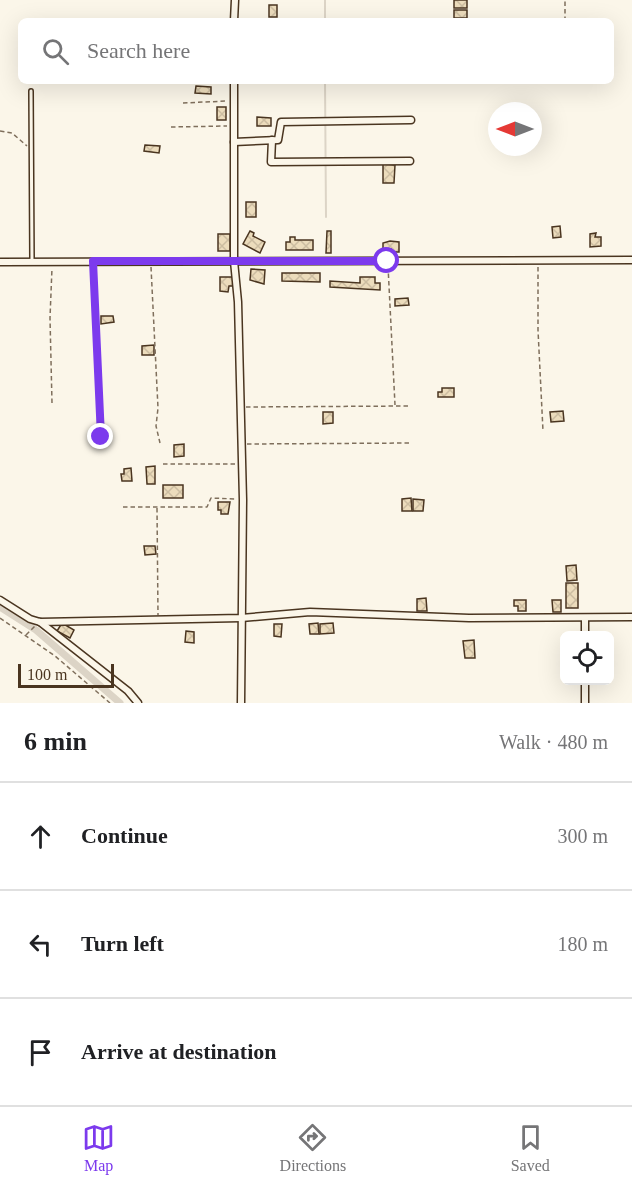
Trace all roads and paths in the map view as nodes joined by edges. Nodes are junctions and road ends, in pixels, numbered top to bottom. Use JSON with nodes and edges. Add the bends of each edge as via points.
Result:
{"nodes":[{"id":1,"x":235,"y":0,"type":"edge"},
{"id":2,"x":565,"y":0,"type":"edge"},
{"id":3,"x":234,"y":18,"type":"edge"},
{"id":4,"x":565,"y":18,"type":"edge"},
{"id":5,"x":234,"y":84,"type":"edge"},
{"id":6,"x":31,"y":91,"type":"dead end"},
{"id":7,"x":233,"y":101,"type":"junction"},
{"id":8,"x":183,"y":103,"type":"dead end"},
{"id":9,"x":411,"y":120,"type":"dead end"},
{"id":10,"x":171,"y":126,"type":"dead end"},
{"id":11,"x":234,"y":126,"type":"junction"},
{"id":12,"x":0,"y":131,"type":"edge"},
{"id":13,"x":272,"y":140,"type":"junction"},
{"id":14,"x":234,"y":142,"type":"junction"},
{"id":15,"x":32,"y":149,"type":"junction"},
{"id":16,"x":410,"y":160,"type":"dead end"},
{"id":17,"x":150,"y":260,"type":"junction"},
{"id":18,"x":537,"y":260,"type":"junction"},
{"id":19,"x":632,"y":260,"type":"edge"},
{"id":20,"x":52,"y":261,"type":"junction"},
{"id":21,"x":93,"y":261,"type":"junction"},
{"id":22,"x":234,"y":261,"type":"junction"},
{"id":23,"x":387,"y":261,"type":"junction"},
{"id":24,"x":0,"y":262,"type":"edge"},
{"id":25,"x":32,"y":262,"type":"junction"},
{"id":26,"x":52,"y":403,"type":"dead end"},
{"id":27,"x":395,"y":406,"type":"junction"},
{"id":28,"x":408,"y":406,"type":"dead end"},
{"id":29,"x":242,"y":407,"type":"junction"},
{"id":30,"x":543,"y":431,"type":"dead end"},
{"id":31,"x":101,"y":437,"type":"dead end"},
{"id":32,"x":411,"y":442,"type":"dead end"},
{"id":33,"x":160,"y":443,"type":"dead end"},
{"id":34,"x":242,"y":444,"type":"junction"},
{"id":35,"x":163,"y":464,"type":"dead end"},
{"id":36,"x":242,"y":464,"type":"junction"},
{"id":37,"x":243,"y":500,"type":"junction"},
{"id":38,"x":123,"y":507,"type":"dead end"},
{"id":39,"x":157,"y":507,"type":"junction"},
{"id":40,"x":0,"y":600,"type":"edge"},
{"id":41,"x":158,"y":617,"type":"dead end"},
{"id":42,"x":632,"y":617,"type":"edge"},
{"id":43,"x":0,"y":618,"type":"edge"},
{"id":44,"x":242,"y":618,"type":"junction"},
{"id":45,"x":585,"y":618,"type":"junction"},
{"id":46,"x":40,"y":622,"type":"junction"},
{"id":47,"x":585,"y":631,"type":"edge"},
{"id":48,"x":25,"y":636,"type":"junction"},
{"id":49,"x":585,"y":685,"type":"edge"},
{"id":50,"x":110,"y":703,"type":"edge"},
{"id":51,"x":138,"y":703,"type":"edge"},
{"id":52,"x":241,"y":703,"type":"edge"},
{"id":53,"x":585,"y":703,"type":"edge"}],
"edges":[{"from":1,"to":3,"type":"street"},
{"from":2,"to":4,"type":"path"},
{"from":5,"to":7,"type":"street"},
{"from":6,"to":15,"type":"lane"},
{"from":7,"to":8,"type":"path"},
{"from":7,"to":11,"type":"street"},
{"from":9,"to":13,"type":"street","via":[[281,122],[278,140]]},
{"from":10,"to":11,"type":"path"},
{"from":11,"to":14,"type":"street"},
{"from":12,"to":15,"type":"path","via":[[12,133]]},
{"from":13,"to":14,"type":"street"},
{"from":13,"to":16,"type":"street","via":[[272,162]]},
{"from":14,"to":22,"type":"street"},
{"from":15,"to":25,"type":"lane"},
{"from":17,"to":21,"type":"street"},
{"from":17,"to":22,"type":"street"},
{"from":17,"to":33,"type":"path","via":[[156,426]]},
{"from":18,"to":19,"type":"street"},
{"from":18,"to":23,"type":"street"},
{"from":18,"to":30,"type":"path"},
{"from":20,"to":21,"type":"street"},
{"from":20,"to":25,"type":"street"},
{"from":20,"to":26,"type":"path"},
{"from":21,"to":31,"type":"path"},
{"from":22,"to":23,"type":"street"},
{"from":22,"to":29,"type":"street"},
{"from":23,"to":27,"type":"path"},
{"from":24,"to":25,"type":"street"},
{"from":27,"to":28,"type":"path"},
{"from":27,"to":29,"type":"path"},
{"from":29,"to":34,"type":"street"},
{"from":32,"to":34,"type":"path"},
{"from":34,"to":36,"type":"street"},
{"from":35,"to":36,"type":"path"},
{"from":36,"to":37,"type":"street"},
{"from":37,"to":39,"type":"path","via":[[211,498],[207,507]]},
{"from":37,"to":44,"type":"street"},
{"from":38,"to":39,"type":"path"},
{"from":39,"to":41,"type":"path"},
{"from":40,"to":46,"type":"street"},
{"from":42,"to":45,"type":"street"},
{"from":43,"to":48,"type":"path"},
{"from":44,"to":45,"type":"street","via":[[310,612]]},
{"from":44,"to":46,"type":"street"},
{"from":44,"to":52,"type":"street"},
{"from":45,"to":47,"type":"street"},
{"from":46,"to":48,"type":"path"},
{"from":46,"to":51,"type":"street"},
{"from":48,"to":50,"type":"path"},
{"from":49,"to":53,"type":"street"}]}
